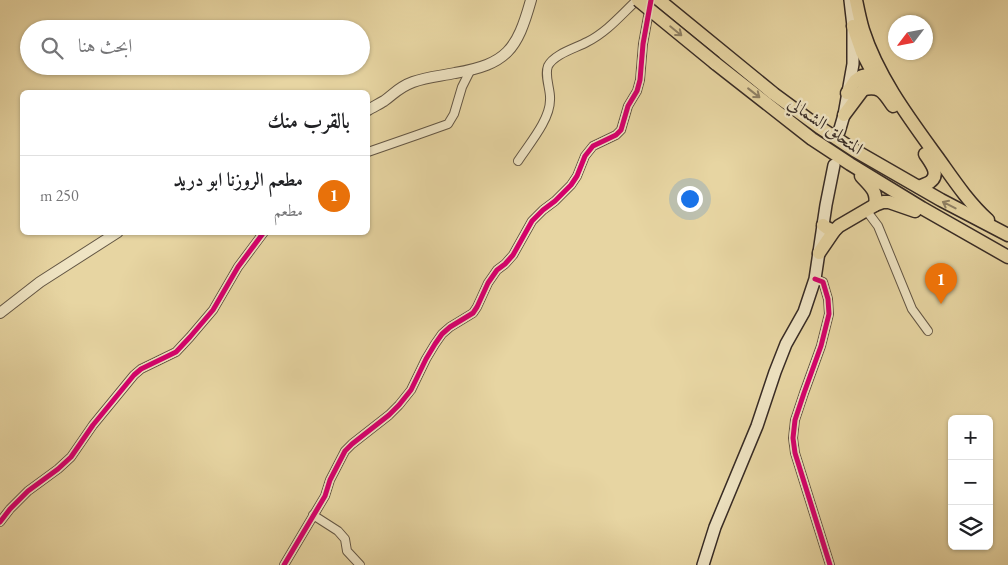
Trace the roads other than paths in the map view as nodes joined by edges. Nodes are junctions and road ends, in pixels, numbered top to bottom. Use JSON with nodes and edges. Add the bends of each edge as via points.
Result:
{"nodes":[{"id":1,"x":531,"y":0,"type":"edge"},
{"id":2,"x":638,"y":0,"type":"edge"},
{"id":3,"x":651,"y":0,"type":"edge"},
{"id":4,"x":659,"y":0,"type":"edge"},
{"id":5,"x":850,"y":0,"type":"edge"},
{"id":6,"x":856,"y":0,"type":"edge"},
{"id":7,"x":853,"y":26,"type":"junction"},
{"id":8,"x":877,"y":69,"type":"junction"},
{"id":9,"x":470,"y":71,"type":"junction"},
{"id":10,"x":864,"y":89,"type":"junction"},
{"id":11,"x":847,"y":93,"type":"junction"},
{"id":12,"x":886,"y":96,"type":"junction"},
{"id":13,"x":370,"y":109,"type":"edge"},
{"id":14,"x":844,"y":115,"type":"junction"},
{"id":15,"x":839,"y":132,"type":"dead end"},
{"id":16,"x":370,"y":151,"type":"edge"},
{"id":17,"x":518,"y":161,"type":"dead end"},
{"id":18,"x":834,"y":165,"type":"dead end"},
{"id":19,"x":853,"y":166,"type":"junction"},
{"id":20,"x":919,"y":187,"type":"junction"},
{"id":21,"x":871,"y":207,"type":"junction"},
{"id":22,"x":829,"y":228,"type":"junction"},
{"id":23,"x":1005,"y":233,"type":"edge"},
{"id":24,"x":967,"y":234,"type":"junction"},
{"id":25,"x":113,"y":235,"type":"edge"},
{"id":26,"x":262,"y":235,"type":"edge"},
{"id":27,"x":819,"y":252,"type":"joint"},
{"id":28,"x":1008,"y":257,"type":"edge"},
{"id":29,"x":815,"y":279,"type":"junction"},
{"id":30,"x":0,"y":313,"type":"edge"},
{"id":31,"x":928,"y":332,"type":"dead end"},
{"id":32,"x":313,"y":515,"type":"junction"},
{"id":33,"x":0,"y":522,"type":"edge"},
{"id":34,"x":284,"y":565,"type":"edge"},
{"id":35,"x":360,"y":565,"type":"edge"},
{"id":36,"x":703,"y":565,"type":"edge"},
{"id":37,"x":830,"y":565,"type":"edge"}],
"edges":[{"from":1,"to":9,"type":"street","via":[[521,30],[510,49],[501,58]]},
{"from":2,"to":17,"type":"street","via":[[604,32],[553,60],[547,76],[550,100],[547,117]]},
{"from":2,"to":19,"type":"highway","name":"المتحلق الشمالي","one_way":true,"bridge":true,"via":[[812,139]]},
{"from":3,"to":32,"type":"street","via":[[640,80],[621,130],[593,146],[571,184],[532,221],[513,255],[488,283],[473,313],[442,334],[399,405],[345,452]]},
{"from":4,"to":20,"type":"highway","name":"المتحلق الشمالي","via":[[819,127]]},
{"from":5,"to":7,"type":"main road"},
{"from":6,"to":8,"type":"highway"},
{"from":7,"to":8,"type":"highway","via":[[862,52]]},
{"from":7,"to":11,"type":"main road","via":[[853,64]]},
{"from":8,"to":10,"type":"highway"},
{"from":8,"to":11,"type":"highway","via":[[855,81]]},
{"from":8,"to":12,"type":"highway"},
{"from":8,"to":23,"type":"highway","via":[[962,192]]},
{"from":9,"to":13,"type":"street","via":[[413,82]]},
{"from":9,"to":16,"type":"street","via":[[448,124]]},
{"from":10,"to":12,"type":"highway","via":[[878,89]]},
{"from":10,"to":14,"type":"highway"},
{"from":11,"to":14,"type":"main road"},
{"from":12,"to":20,"type":"highway","via":[[934,168],[931,182]]},
{"from":14,"to":15,"type":"main road"},
{"from":18,"to":22,"type":"main road"},
{"from":19,"to":21,"type":"highway","via":[[874,190],[876,198]]},
{"from":19,"to":24,"type":"highway","name":"المتحلق الشمالي"},
{"from":23,"to":20,"type":"highway","name":"المتحلق الشمالي","one_way":true},
{"from":21,"to":22,"type":"highway"},
{"from":21,"to":24,"type":"highway","via":[[890,202],[899,204]]},
{"from":21,"to":31,"type":"street","via":[[912,309]]},
{"from":22,"to":27,"type":"highway"},
{"from":24,"to":28,"type":"highway","name":"المتحلق الشمالي"},
{"from":25,"to":30,"type":"street","via":[[40,282]]},
{"from":26,"to":33,"type":"street","via":[[238,267],[213,310],[190,337],[176,352],[134,375],[71,457],[28,491]]},
{"from":27,"to":29,"type":"main road"},
{"from":29,"to":36,"type":"main road","via":[[804,312],[775,372]]},
{"from":29,"to":37,"type":"street","via":[[823,282],[829,314],[793,438]]},
{"from":32,"to":34,"type":"street"},
{"from":32,"to":35,"type":"street","via":[[338,530],[345,539],[347,551]]}]}
